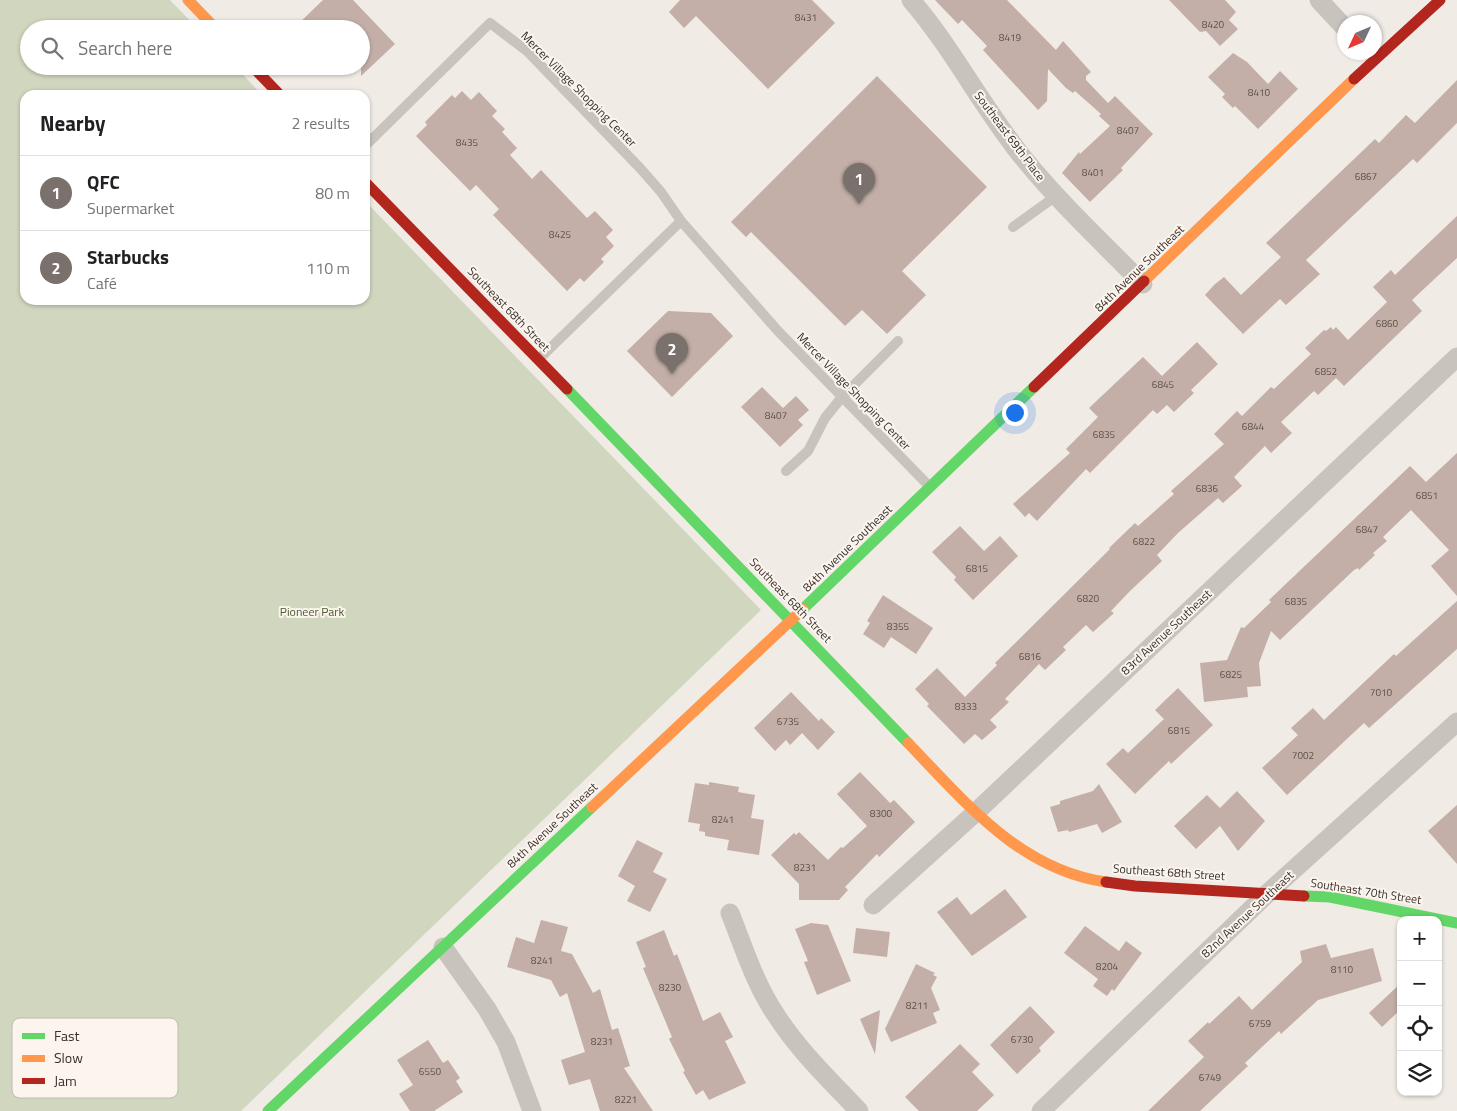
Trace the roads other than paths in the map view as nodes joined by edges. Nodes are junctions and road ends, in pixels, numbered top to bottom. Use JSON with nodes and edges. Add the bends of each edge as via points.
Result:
{"nodes":[{"id":1,"x":188,"y":0,"type":"edge"},
{"id":2,"x":911,"y":0,"type":"edge"},
{"id":3,"x":1319,"y":0,"type":"edge"},
{"id":4,"x":1440,"y":0,"type":"edge"},
{"id":5,"x":1337,"y":19,"type":"edge"},
{"id":6,"x":207,"y":20,"type":"edge"},
{"id":7,"x":1382,"y":48,"type":"edge"},
{"id":8,"x":1368,"y":60,"type":"edge"},
{"id":9,"x":261,"y":75,"type":"edge"},
{"id":10,"x":275,"y":90,"type":"edge"},
{"id":11,"x":370,"y":141,"type":"edge"},
{"id":12,"x":370,"y":187,"type":"edge"},
{"id":13,"x":1056,"y":196,"type":"junction"},
{"id":14,"x":681,"y":221,"type":"junction"},
{"id":15,"x":1013,"y":226,"type":"dead end"},
{"id":16,"x":1143,"y":284,"type":"junction"},
{"id":17,"x":898,"y":341,"type":"dead end"},
{"id":18,"x":1457,"y":357,"type":"edge"},
{"id":19,"x":539,"y":359,"type":"junction"},
{"id":20,"x":842,"y":397,"type":"junction"},
{"id":21,"x":786,"y":471,"type":"dead end"},
{"id":22,"x":930,"y":487,"type":"junction"},
{"id":23,"x":792,"y":620,"type":"junction"},
{"id":24,"x":1457,"y":722,"type":"edge"},
{"id":25,"x":975,"y":813,"type":"junction"},
{"id":26,"x":1269,"y":892,"type":"junction"},
{"id":27,"x":873,"y":906,"type":"dead end"},
{"id":28,"x":730,"y":913,"type":"dead end"},
{"id":29,"x":1457,"y":923,"type":"edge"},
{"id":30,"x":442,"y":947,"type":"junction"},
{"id":31,"x":268,"y":1111,"type":"edge"},
{"id":32,"x":532,"y":1111,"type":"edge"},
{"id":33,"x":859,"y":1111,"type":"edge"},
{"id":34,"x":1041,"y":1111,"type":"edge"}],
"edges":[{"from":1,"to":6,"type":"street"},
{"from":2,"to":13,"type":"street","name":"Southeast 69th Place","via":[[940,36],[1024,160]]},
{"from":3,"to":5,"type":"street"},
{"from":4,"to":7,"type":"street","name":"84th Avenue Southeast"},
{"from":8,"to":16,"type":"street","name":"84th Avenue Southeast"},
{"from":9,"to":10,"type":"street"},
{"from":11,"to":14,"type":"lane","name":"Mercer Village Shopping Center","via":[[490,23],[527,51],[640,168]]},
{"from":12,"to":19,"type":"street","name":"Southeast 68th Street"},
{"from":13,"to":15,"type":"lane"},
{"from":13,"to":16,"type":"street","name":"Southeast 69th Place"},
{"from":14,"to":19,"type":"lane"},
{"from":14,"to":20,"type":"lane","name":"Mercer Village Shopping Center","via":[[778,331]]},
{"from":16,"to":22,"type":"street","name":"84th Avenue Southeast"},
{"from":17,"to":20,"type":"lane"},
{"from":18,"to":25,"type":"street","name":"83rd Avenue Southeast"},
{"from":19,"to":23,"type":"street","name":"Southeast 68th Street"},
{"from":20,"to":21,"type":"lane","via":[[825,418],[808,451]]},
{"from":20,"to":22,"type":"lane","name":"Mercer Village Shopping Center"},
{"from":22,"to":23,"type":"street","name":"84th Avenue Southeast"},
{"from":23,"to":25,"type":"street","name":"Southeast 68th Street"},
{"from":23,"to":30,"type":"street","name":"84th Avenue Southeast"},
{"from":24,"to":26,"type":"street","name":"82nd Avenue Southeast"},
{"from":25,"to":26,"type":"street","name":"Southeast 68th Street","via":[[1022,851],[1073,876],[1135,886]]},
{"from":25,"to":27,"type":"street","name":"83rd Avenue Southeast"},
{"from":26,"to":29,"type":"street","name":"Southeast 70th Street","via":[[1330,897]]},
{"from":26,"to":34,"type":"street","name":"82nd Avenue Southeast"},
{"from":28,"to":33,"type":"street","via":[[754,975],[776,1015],[806,1055]]},
{"from":30,"to":31,"type":"street","name":"84th Avenue Southeast"},
{"from":30,"to":32,"type":"street","via":[[487,1009],[506,1042]]}]}
